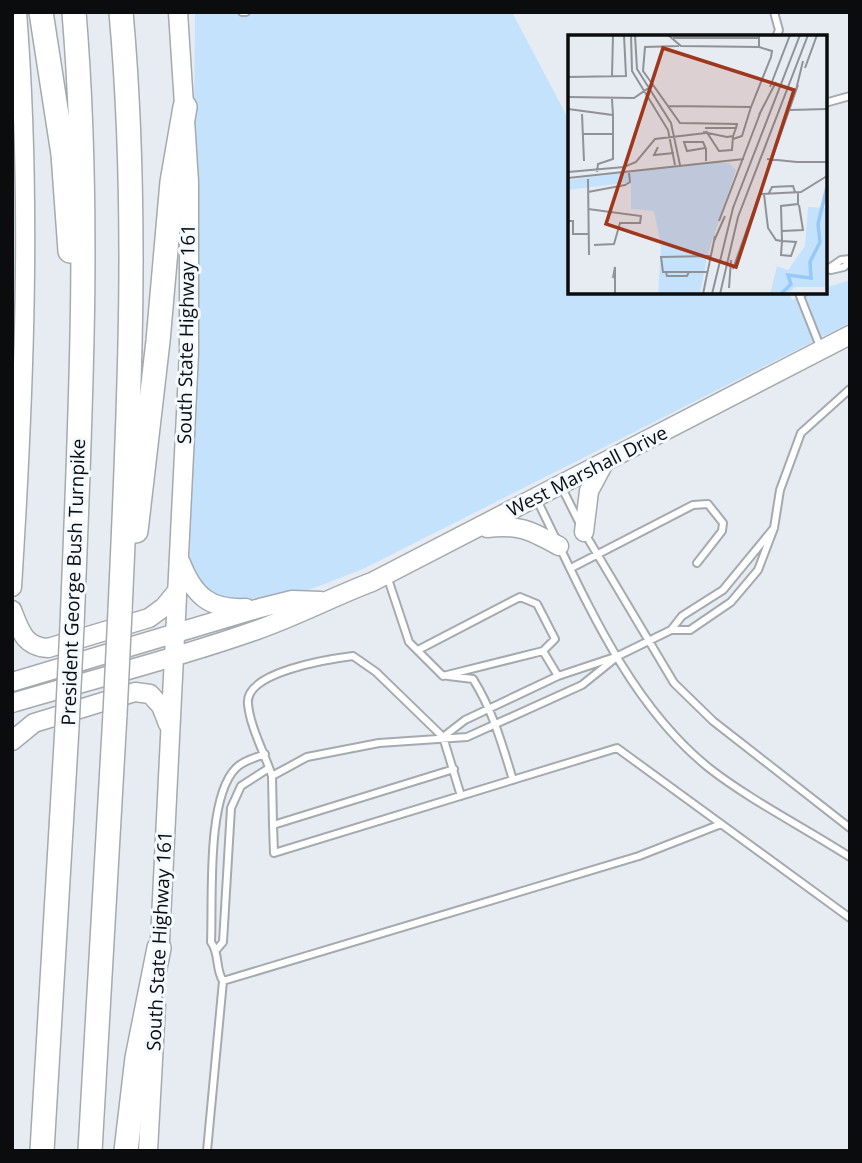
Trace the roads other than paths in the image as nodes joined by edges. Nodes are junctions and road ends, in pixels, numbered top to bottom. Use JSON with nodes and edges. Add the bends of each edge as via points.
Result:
{"nodes":[{"id":1,"x":17,"y":12,"type":"edge"},
{"id":2,"x":41,"y":12,"type":"edge"},
{"id":3,"x":74,"y":12,"type":"edge"},
{"id":4,"x":121,"y":12,"type":"edge"},
{"id":5,"x":178,"y":12,"type":"edge"},
{"id":6,"x":774,"y":12,"type":"edge"},
{"id":7,"x":777,"y":35,"type":"edge"},
{"id":8,"x":850,"y":96,"type":"edge"},
{"id":9,"x":827,"y":102,"type":"edge"},
{"id":10,"x":185,"y":107,"type":"junction"},
{"id":11,"x":850,"y":260,"type":"edge"},
{"id":12,"x":827,"y":271,"type":"edge"},
{"id":13,"x":802,"y":294,"type":"edge"},
{"id":14,"x":850,"y":335,"type":"edge"},
{"id":15,"x":822,"y":350,"type":"junction"},
{"id":16,"x":83,"y":369,"type":"junction"},
{"id":17,"x":850,"y":389,"type":"edge"},
{"id":18,"x":606,"y":461,"type":"junction"},
{"id":19,"x":16,"y":473,"type":"edge"},
{"id":20,"x":561,"y":486,"type":"junction"},
{"id":21,"x":536,"y":498,"type":"junction"},
{"id":22,"x":775,"y":528,"type":"junction"},
{"id":23,"x":473,"y":530,"type":"junction"},
{"id":24,"x":584,"y":532,"type":"junction"},
{"id":25,"x":559,"y":546,"type":"junction"},
{"id":26,"x":597,"y":554,"type":"junction"},
{"id":27,"x":178,"y":555,"type":"junction"},
{"id":28,"x":697,"y":563,"type":"dead end"},
{"id":29,"x":571,"y":568,"type":"junction"},
{"id":30,"x":387,"y":574,"type":"junction"},
{"id":31,"x":12,"y":587,"type":"edge"},
{"id":32,"x":177,"y":592,"type":"junction"},
{"id":33,"x":321,"y":601,"type":"junction"},
{"id":34,"x":120,"y":603,"type":"junction"},
{"id":35,"x":260,"y":608,"type":"junction"},
{"id":36,"x":12,"y":610,"type":"edge"},
{"id":37,"x":671,"y":630,"type":"junction"},
{"id":38,"x":175,"y":633,"type":"junction"},
{"id":39,"x":649,"y":642,"type":"junction"},
{"id":40,"x":418,"y":650,"type":"junction"},
{"id":41,"x":543,"y":651,"type":"junction"},
{"id":42,"x":175,"y":655,"type":"junction"},
{"id":43,"x":618,"y":656,"type":"junction"},
{"id":44,"x":443,"y":676,"type":"junction"},
{"id":45,"x":558,"y":676,"type":"junction"},
{"id":46,"x":12,"y":682,"type":"edge"},
{"id":47,"x":12,"y":703,"type":"edge"},
{"id":48,"x":491,"y":709,"type":"junction"},
{"id":49,"x":497,"y":726,"type":"junction"},
{"id":50,"x":170,"y":731,"type":"junction"},
{"id":51,"x":443,"y":737,"type":"junction"},
{"id":52,"x":12,"y":741,"type":"edge"},
{"id":53,"x":265,"y":754,"type":"junction"},
{"id":54,"x":270,"y":768,"type":"junction"},
{"id":55,"x":454,"y":769,"type":"junction"},
{"id":56,"x":272,"y":776,"type":"junction"},
{"id":57,"x":513,"y":780,"type":"junction"},
{"id":58,"x":461,"y":796,"type":"junction"},
{"id":59,"x":721,"y":824,"type":"junction"},
{"id":60,"x":273,"y":825,"type":"junction"},
{"id":61,"x":850,"y":828,"type":"edge"},
{"id":62,"x":850,"y":857,"type":"edge"},
{"id":63,"x":850,"y":918,"type":"edge"},
{"id":64,"x":159,"y":948,"type":"junction"},
{"id":65,"x":217,"y":949,"type":"junction"},
{"id":66,"x":223,"y":981,"type":"junction"},
{"id":67,"x":42,"y":1151,"type":"edge"},
{"id":68,"x":90,"y":1151,"type":"edge"},
{"id":69,"x":126,"y":1151,"type":"edge"},
{"id":70,"x":148,"y":1151,"type":"edge"},
{"id":71,"x":207,"y":1151,"type":"edge"}],
"edges":[{"from":1,"to":19,"type":"main road","via":[[23,110],[24,349]]},
{"from":2,"to":16,"type":"highway","via":[[62,154],[72,297]]},
{"from":3,"to":16,"type":"highway","name":"President George Bush Turnpike","via":[[84,201]]},
{"from":4,"to":34,"type":"highway","via":[[132,272]]},
{"from":5,"to":10,"type":"main road","name":"South State Highway 161"},
{"from":6,"to":7,"type":"lane"},
{"from":8,"to":9,"type":"lane"},
{"from":10,"to":27,"type":"main road","name":"South State Highway 161","via":[[189,353]]},
{"from":10,"to":34,"type":"highway","via":[[172,182],[138,522]]},
{"from":11,"to":12,"type":"lane","via":[[844,267]]},
{"from":13,"to":15,"type":"lane"},
{"from":14,"to":15,"type":"main road","name":"West Marshall Drive"},
{"from":15,"to":18,"type":"main road","name":"West Marshall Drive"},
{"from":16,"to":67,"type":"highway","name":"President George Bush Turnpike","bridge":true},
{"from":17,"to":22,"type":"lane","via":[[801,433],[780,490]]},
{"from":18,"to":20,"type":"main road","name":"West Marshall Drive"},
{"from":18,"to":24,"type":"main road","via":[[589,491]]},
{"from":19,"to":31,"type":"main road"},
{"from":20,"to":21,"type":"main road","name":"West Marshall Drive"},
{"from":20,"to":24,"type":"lane"},
{"from":21,"to":23,"type":"main road","name":"West Marshall Drive"},
{"from":21,"to":25,"type":"lane"},
{"from":22,"to":37,"type":"lane","via":[[723,590],[682,617]]},
{"from":22,"to":37,"type":"lane","via":[[758,569],[731,602],[690,630]]},
{"from":23,"to":25,"type":"main road","via":[[510,525],[534,531]]},
{"from":23,"to":30,"type":"main road","name":"West Marshall Drive"},
{"from":24,"to":26,"type":"lane"},
{"from":25,"to":29,"type":"lane"},
{"from":26,"to":28,"type":"lane","via":[[693,505],[708,504],[723,523],[722,531]]},
{"from":26,"to":29,"type":"lane"},
{"from":26,"to":39,"type":"lane"},
{"from":27,"to":32,"type":"main road","name":"South State Highway 161"},
{"from":27,"to":35,"type":"main road","via":[[193,590],[204,599],[235,609]]},
{"from":29,"to":43,"type":"lane"},
{"from":30,"to":33,"type":"main road","name":"West Marshall Drive"},
{"from":30,"to":40,"type":"lane","via":[[406,634]]},
{"from":32,"to":36,"type":"main road","via":[[149,618],[48,648],[25,640]]},
{"from":32,"to":38,"type":"main road","name":"South State Highway 161"},
{"from":33,"to":35,"type":"main road","name":"West Marshall Drive","via":[[292,600]]},
{"from":33,"to":42,"type":"main road","name":"West Marshall Drive","via":[[298,616]]},
{"from":34,"to":68,"type":"highway","bridge":true},
{"from":35,"to":38,"type":"main road","name":"West Marshall Drive"},
{"from":37,"to":39,"type":"lane"},
{"from":38,"to":42,"type":"main road","name":"South State Highway 161"},
{"from":38,"to":46,"type":"main road","name":"West Marshall Drive"},
{"from":39,"to":43,"type":"lane"},
{"from":39,"to":61,"type":"lane","via":[[674,683],[713,721]]},
{"from":40,"to":41,"type":"lane","via":[[520,597],[537,604],[555,639]]},
{"from":40,"to":44,"type":"lane"},
{"from":41,"to":44,"type":"lane"},
{"from":41,"to":45,"type":"lane"},
{"from":42,"to":47,"type":"main road","name":"West Marshall Drive"},
{"from":42,"to":50,"type":"main road","name":"South State Highway 161"},
{"from":43,"to":45,"type":"lane"},
{"from":43,"to":49,"type":"lane","via":[[582,685]]},
{"from":43,"to":62,"type":"lane","via":[[629,679],[668,729],[710,769]]},
{"from":44,"to":48,"type":"lane","via":[[473,679]]},
{"from":45,"to":48,"type":"lane"},
{"from":48,"to":49,"type":"lane"},
{"from":48,"to":51,"type":"lane","via":[[465,720]]},
{"from":49,"to":51,"type":"lane","via":[[467,737]]},
{"from":49,"to":57,"type":"lane"},
{"from":50,"to":52,"type":"main road","via":[[161,706],[149,694],[135,692],[34,723]]},
{"from":50,"to":64,"type":"main road","name":"South State Highway 161"},
{"from":51,"to":53,"type":"lane","via":[[353,656],[326,659],[259,680],[247,702]]},
{"from":51,"to":55,"type":"lane"},
{"from":51,"to":56,"type":"lane","via":[[307,757]]},
{"from":53,"to":54,"type":"lane"},
{"from":53,"to":65,"type":"lane","via":[[234,769],[222,792],[211,942]]},
{"from":54,"to":56,"type":"lane"},
{"from":54,"to":65,"type":"lane","via":[[241,786],[231,808],[223,942]]},
{"from":55,"to":58,"type":"lane"},
{"from":55,"to":60,"type":"lane"},
{"from":56,"to":60,"type":"lane"},
{"from":57,"to":58,"type":"lane"},
{"from":57,"to":59,"type":"lane","via":[[617,748]]},
{"from":58,"to":60,"type":"lane","via":[[274,853]]},
{"from":59,"to":63,"type":"lane"},
{"from":59,"to":66,"type":"lane","via":[[639,856]]},
{"from":64,"to":69,"type":"highway","via":[[137,1058]]},
{"from":64,"to":70,"type":"main road","name":"South State Highway 161"},
{"from":65,"to":66,"type":"lane","via":[[218,974]]},
{"from":66,"to":71,"type":"lane"}]}
